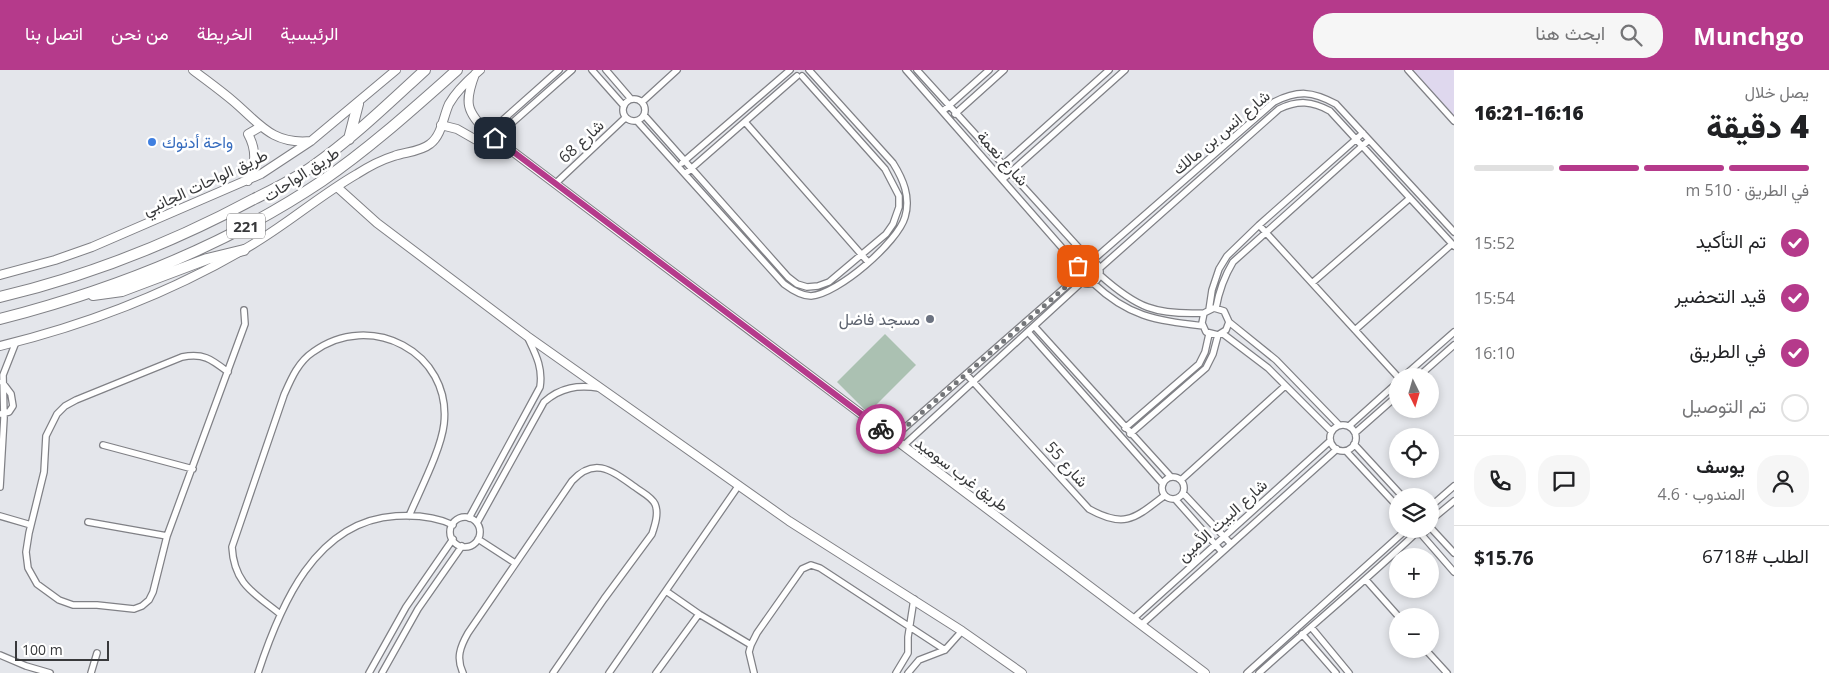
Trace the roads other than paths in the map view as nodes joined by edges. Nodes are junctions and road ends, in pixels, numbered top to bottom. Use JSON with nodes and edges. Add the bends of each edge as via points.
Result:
{"nodes":[{"id":1,"x":193,"y":70,"type":"edge"},
{"id":2,"x":396,"y":70,"type":"edge"},
{"id":3,"x":426,"y":70,"type":"edge"},
{"id":4,"x":456,"y":70,"type":"edge"},
{"id":5,"x":559,"y":70,"type":"edge"},
{"id":6,"x":572,"y":70,"type":"edge"},
{"id":7,"x":592,"y":70,"type":"edge"},
{"id":8,"x":606,"y":70,"type":"edge"},
{"id":9,"x":677,"y":70,"type":"edge"},
{"id":10,"x":791,"y":70,"type":"edge"},
{"id":11,"x":809,"y":70,"type":"edge"},
{"id":12,"x":906,"y":70,"type":"edge"},
{"id":13,"x":917,"y":70,"type":"edge"},
{"id":14,"x":989,"y":70,"type":"edge"},
{"id":15,"x":1004,"y":70,"type":"edge"},
{"id":16,"x":1109,"y":70,"type":"edge"},
{"id":17,"x":1126,"y":70,"type":"edge"},
{"id":18,"x":1408,"y":70,"type":"edge"},
{"id":19,"x":477,"y":72,"type":"edge"},
{"id":20,"x":800,"y":76,"type":"junction"},
{"id":21,"x":631,"y":100,"type":"junction"},
{"id":22,"x":642,"y":102,"type":"junction"},
{"id":23,"x":358,"y":104,"type":"junction"},
{"id":24,"x":624,"y":106,"type":"junction"},
{"id":25,"x":949,"y":106,"type":"junction"},
{"id":26,"x":943,"y":111,"type":"junction"},
{"id":27,"x":956,"y":113,"type":"junction"},
{"id":28,"x":644,"y":115,"type":"junction"},
{"id":29,"x":625,"y":118,"type":"junction"},
{"id":30,"x":949,"y":119,"type":"junction"},
{"id":31,"x":1454,"y":120,"type":"edge"},
{"id":32,"x":637,"y":121,"type":"junction"},
{"id":33,"x":745,"y":122,"type":"junction"},
{"id":34,"x":441,"y":126,"type":"junction"},
{"id":35,"x":260,"y":127,"type":"junction"},
{"id":36,"x":1364,"y":133,"type":"junction"},
{"id":37,"x":492,"y":135,"type":"junction"},
{"id":38,"x":349,"y":138,"type":"junction"},
{"id":39,"x":1357,"y":139,"type":"junction"},
{"id":40,"x":1369,"y":140,"type":"junction"},
{"id":41,"x":311,"y":142,"type":"junction"},
{"id":42,"x":1362,"y":146,"type":"junction"},
{"id":43,"x":685,"y":161,"type":"junction"},
{"id":44,"x":1003,"y":164,"type":"junction"},
{"id":45,"x":1204,"y":164,"type":"junction"},
{"id":46,"x":678,"y":167,"type":"junction"},
{"id":47,"x":692,"y":168,"type":"junction"},
{"id":48,"x":1210,"y":170,"type":"junction"},
{"id":49,"x":996,"y":171,"type":"junction"},
{"id":50,"x":1010,"y":173,"type":"junction"},
{"id":51,"x":685,"y":174,"type":"junction"},
{"id":52,"x":1003,"y":179,"type":"junction"},
{"id":53,"x":248,"y":181,"type":"junction"},
{"id":54,"x":556,"y":184,"type":"junction"},
{"id":55,"x":337,"y":187,"type":"junction"},
{"id":56,"x":1410,"y":198,"type":"junction"},
{"id":57,"x":1259,"y":226,"type":"junction"},
{"id":58,"x":1266,"y":232,"type":"junction"},
{"id":59,"x":1454,"y":232,"type":"edge"},
{"id":60,"x":1453,"y":245,"type":"edge"},
{"id":61,"x":244,"y":250,"type":"junction"},
{"id":62,"x":862,"y":255,"type":"junction"},
{"id":63,"x":1091,"y":260,"type":"junction"},
{"id":64,"x":868,"y":262,"type":"junction"},
{"id":65,"x":777,"y":265,"type":"junction"},
{"id":66,"x":1078,"y":266,"type":"junction"},
{"id":67,"x":1100,"y":268,"type":"junction"},
{"id":68,"x":771,"y":270,"type":"junction"},
{"id":69,"x":0,"y":275,"type":"edge"},
{"id":70,"x":1100,"y":275,"type":"junction"},
{"id":71,"x":1077,"y":277,"type":"junction"},
{"id":72,"x":834,"y":278,"type":"junction"},
{"id":73,"x":1082,"y":282,"type":"junction"},
{"id":74,"x":1093,"y":283,"type":"junction"},
{"id":75,"x":1312,"y":283,"type":"junction"},
{"id":76,"x":839,"y":286,"type":"junction"},
{"id":77,"x":85,"y":295,"type":"junction"},
{"id":78,"x":0,"y":297,"type":"edge"},
{"id":79,"x":1216,"y":308,"type":"junction"},
{"id":80,"x":244,"y":310,"type":"dead end"},
{"id":81,"x":1207,"y":311,"type":"junction"},
{"id":82,"x":0,"y":319,"type":"edge"},
{"id":83,"x":1025,"y":322,"type":"junction"},
{"id":84,"x":1229,"y":322,"type":"junction"},
{"id":85,"x":1203,"y":326,"type":"junction"},
{"id":86,"x":1031,"y":329,"type":"junction"},
{"id":87,"x":1354,"y":330,"type":"junction"},
{"id":88,"x":1454,"y":332,"type":"edge"},
{"id":89,"x":1210,"y":334,"type":"junction"},
{"id":90,"x":1220,"y":334,"type":"junction"},
{"id":91,"x":527,"y":336,"type":"junction"},
{"id":92,"x":16,"y":342,"type":"junction"},
{"id":93,"x":1454,"y":345,"type":"edge"},
{"id":94,"x":0,"y":346,"type":"edge"},
{"id":95,"x":1390,"y":368,"type":"edge"},
{"id":96,"x":1413,"y":368,"type":"edge"},
{"id":97,"x":1428,"y":368,"type":"edge"},
{"id":98,"x":228,"y":372,"type":"junction"},
{"id":99,"x":966,"y":374,"type":"junction"},
{"id":100,"x":973,"y":381,"type":"junction"},
{"id":101,"x":2,"y":382,"type":"junction"},
{"id":102,"x":1285,"y":386,"type":"junction"},
{"id":103,"x":601,"y":388,"type":"junction"},
{"id":104,"x":1389,"y":390,"type":"edge"},
{"id":105,"x":1389,"y":403,"type":"edge"},
{"id":106,"x":2,"y":414,"type":"edge"},
{"id":107,"x":1339,"y":425,"type":"junction"},
{"id":108,"x":1349,"y":426,"type":"junction"},
{"id":109,"x":2,"y":427,"type":"edge"},
{"id":110,"x":1127,"y":431,"type":"junction"},
{"id":111,"x":1331,"y":431,"type":"junction"},
{"id":112,"x":1355,"y":433,"type":"junction"},
{"id":113,"x":1120,"y":435,"type":"junction"},
{"id":114,"x":893,"y":438,"type":"junction"},
{"id":115,"x":1330,"y":441,"type":"junction"},
{"id":116,"x":1354,"y":444,"type":"junction"},
{"id":117,"x":103,"y":445,"type":"dead end"},
{"id":118,"x":902,"y":446,"type":"junction"},
{"id":119,"x":1336,"y":450,"type":"junction"},
{"id":120,"x":1346,"y":451,"type":"junction"},
{"id":121,"x":193,"y":469,"type":"junction"},
{"id":122,"x":1171,"y":477,"type":"junction"},
{"id":123,"x":1181,"y":480,"type":"junction"},
{"id":124,"x":1162,"y":484,"type":"junction"},
{"id":125,"x":739,"y":485,"type":"junction"},
{"id":126,"x":1454,"y":486,"type":"edge"},
{"id":127,"x":0,"y":487,"type":"edge"},
{"id":128,"x":1395,"y":488,"type":"edge"},
{"id":129,"x":1183,"y":493,"type":"junction"},
{"id":130,"x":1164,"y":496,"type":"junction"},
{"id":131,"x":1389,"y":497,"type":"edge"},
{"id":132,"x":1175,"y":499,"type":"junction"},
{"id":133,"x":1439,"y":499,"type":"edge"},
{"id":134,"x":1454,"y":501,"type":"edge"},
{"id":135,"x":1439,"y":514,"type":"edge"},
{"id":136,"x":0,"y":516,"type":"edge"},
{"id":137,"x":409,"y":516,"type":"junction"},
{"id":138,"x":469,"y":518,"type":"junction"},
{"id":139,"x":88,"y":522,"type":"dead end"},
{"id":140,"x":477,"y":523,"type":"junction"},
{"id":141,"x":453,"y":524,"type":"junction"},
{"id":142,"x":31,"y":525,"type":"junction"},
{"id":143,"x":167,"y":536,"type":"junction"},
{"id":144,"x":1224,"y":536,"type":"junction"},
{"id":145,"x":1398,"y":538,"type":"edge"},
{"id":146,"x":1413,"y":538,"type":"edge"},
{"id":147,"x":1422,"y":538,"type":"edge"},
{"id":148,"x":1439,"y":538,"type":"edge"},
{"id":149,"x":453,"y":539,"type":"junction"},
{"id":150,"x":478,"y":539,"type":"junction"},
{"id":151,"x":1215,"y":544,"type":"junction"},
{"id":152,"x":1230,"y":544,"type":"junction"},
{"id":153,"x":462,"y":546,"type":"junction"},
{"id":154,"x":1222,"y":552,"type":"junction"},
{"id":155,"x":1454,"y":553,"type":"edge"},
{"id":156,"x":515,"y":563,"type":"junction"},
{"id":157,"x":1454,"y":572,"type":"edge"},
{"id":158,"x":1366,"y":580,"type":"junction"},
{"id":159,"x":666,"y":591,"type":"junction"},
{"id":160,"x":914,"y":599,"type":"junction"},
{"id":161,"x":1391,"y":608,"type":"edge"},
{"id":162,"x":280,"y":614,"type":"junction"},
{"id":163,"x":699,"y":614,"type":"junction"},
{"id":164,"x":1133,"y":620,"type":"junction"},
{"id":165,"x":1300,"y":624,"type":"junction"},
{"id":166,"x":909,"y":626,"type":"junction"},
{"id":167,"x":1141,"y":626,"type":"junction"},
{"id":168,"x":962,"y":630,"type":"junction"},
{"id":169,"x":1306,"y":631,"type":"junction"},
{"id":170,"x":751,"y":646,"type":"junction"},
{"id":171,"x":945,"y":650,"type":"junction"},
{"id":172,"x":97,"y":653,"type":"dead end"},
{"id":173,"x":908,"y":653,"type":"junction"},
{"id":174,"x":0,"y":655,"type":"edge"},
{"id":175,"x":1434,"y":658,"type":"edge"},
{"id":176,"x":919,"y":660,"type":"junction"},
{"id":177,"x":50,"y":673,"type":"edge"},
{"id":178,"x":90,"y":673,"type":"edge"},
{"id":179,"x":258,"y":673,"type":"edge"},
{"id":180,"x":369,"y":673,"type":"edge"},
{"id":181,"x":382,"y":673,"type":"edge"},
{"id":182,"x":463,"y":673,"type":"edge"},
{"id":183,"x":553,"y":673,"type":"edge"},
{"id":184,"x":610,"y":673,"type":"edge"},
{"id":185,"x":656,"y":673,"type":"edge"},
{"id":186,"x":754,"y":673,"type":"edge"},
{"id":187,"x":896,"y":673,"type":"edge"},
{"id":188,"x":908,"y":673,"type":"edge"},
{"id":189,"x":1022,"y":673,"type":"edge"},
{"id":190,"x":1205,"y":673,"type":"edge"},
{"id":191,"x":1247,"y":673,"type":"edge"},
{"id":192,"x":1259,"y":673,"type":"edge"},
{"id":193,"x":1336,"y":673,"type":"edge"},
{"id":194,"x":1349,"y":673,"type":"edge"},
{"id":195,"x":1447,"y":673,"type":"edge"}],
"edges":[{"from":1,"to":35,"type":"street"},
{"from":2,"to":23,"type":"street","name":"طريق الواحات الجانبي"},
{"from":3,"to":38,"type":"highway","name":"طريق الواحات","number":"221"},
{"from":4,"to":77,"type":"highway","name":"طريق الواحات","number":"221","via":[[365,149],[274,211],[180,258]]},
{"from":5,"to":37,"type":"street"},
{"from":6,"to":37,"type":"street"},
{"from":7,"to":24,"type":"street"},
{"from":8,"to":21,"type":"street"},
{"from":9,"to":22,"type":"street"},
{"from":10,"to":20,"type":"street"},
{"from":10,"to":43,"type":"street"},
{"from":11,"to":20,"type":"street"},
{"from":11,"to":64,"type":"street","via":[[889,158],[906,191],[907,211],[900,230]]},
{"from":12,"to":26,"type":"street","name":"شارع نعمة"},
{"from":13,"to":25,"type":"street","name":"شارع نعمة"},
{"from":14,"to":25,"type":"street"},
{"from":15,"to":27,"type":"street"},
{"from":16,"to":44,"type":"street"},
{"from":17,"to":50,"type":"street"},
{"from":18,"to":31,"type":"street"},
{"from":19,"to":34,"type":"street","via":[[454,96]]},
{"from":19,"to":37,"type":"street","name":"طريق غرب سوميد","via":[[468,93],[468,107],[474,119]]},
{"from":20,"to":33,"type":"street"},
{"from":20,"to":62,"type":"street","via":[[881,164],[898,196],[898,213],[893,224]]},
{"from":21,"to":22,"type":"street"},
{"from":21,"to":24,"type":"street"},
{"from":22,"to":28,"type":"street"},
{"from":23,"to":38,"type":"highway"},
{"from":23,"to":41,"type":"street","name":"طريق الواحات الجانبي"},
{"from":24,"to":29,"type":"street"},
{"from":25,"to":26,"type":"street"},
{"from":25,"to":27,"type":"street","name":"شارع نعمة"},
{"from":26,"to":30,"type":"street","name":"شارع نعمة"},
{"from":27,"to":30,"type":"street"},
{"from":27,"to":44,"type":"street","name":"شارع نعمة"},
{"from":28,"to":32,"type":"street"},
{"from":28,"to":43,"type":"street"},
{"from":29,"to":32,"type":"street"},
{"from":29,"to":54,"type":"street","name":"شارع 68"},
{"from":30,"to":49,"type":"street","name":"شارع نعمة"},
{"from":32,"to":46,"type":"street"},
{"from":33,"to":47,"type":"street"},
{"from":33,"to":62,"type":"street"},
{"from":34,"to":37,"type":"street","via":[[457,129],[478,141]]},
{"from":34,"to":55,"type":"street","via":[[436,138],[427,146],[381,161]]},
{"from":35,"to":41,"type":"street","via":[[280,139]]},
{"from":35,"to":53,"type":"street","via":[[248,134],[254,154]]},
{"from":36,"to":39,"type":"street"},
{"from":36,"to":40,"type":"street","name":"شارع انس بن مالك"},
{"from":36,"to":45,"type":"street","name":"شارع انس بن مالك","via":[[1336,104],[1321,96],[1305,93],[1288,95],[1274,102]]},
{"from":37,"to":54,"type":"street","name":"طريق غرب سوميد"},
{"from":38,"to":78,"type":"highway","name":"طريق الواحات","number":"221","via":[[312,167],[198,228],[73,276]]},
{"from":39,"to":42,"type":"street","name":"شارع انس بن مالك"},
{"from":39,"to":48,"type":"street","name":"شارع انس بن مالك","via":[[1330,111],[1318,104],[1291,104],[1279,109]]},
{"from":39,"to":57,"type":"street"},
{"from":40,"to":42,"type":"street"},
{"from":40,"to":59,"type":"street","name":"شارع انس بن مالك"},
{"from":41,"to":53,"type":"street","name":"طريق الواحات الجانبي"},
{"from":42,"to":56,"type":"street","name":"شارع انس بن مالك"},
{"from":42,"to":58,"type":"street"},
{"from":43,"to":46,"type":"street"},
{"from":43,"to":47,"type":"street"},
{"from":44,"to":49,"type":"street"},
{"from":44,"to":50,"type":"street","name":"شارع نعمة"},
{"from":45,"to":48,"type":"street"},
{"from":45,"to":63,"type":"street","name":"شارع انس بن مالك"},
{"from":46,"to":51,"type":"street"},
{"from":47,"to":51,"type":"street"},
{"from":47,"to":65,"type":"street"},
{"from":48,"to":67,"type":"street","name":"شارع انس بن مالك"},
{"from":49,"to":52,"type":"street","name":"شارع نعمة"},
{"from":50,"to":52,"type":"street"},
{"from":50,"to":63,"type":"street","name":"شارع نعمة"},
{"from":51,"to":68,"type":"street"},
{"from":52,"to":66,"type":"street","name":"شارع نعمة"},
{"from":53,"to":69,"type":"street","name":"طريق الواحات الجانبي","via":[[92,247]]},
{"from":54,"to":114,"type":"street","name":"طريق غرب سوميد"},
{"from":55,"to":61,"type":"street"},
{"from":55,"to":91,"type":"street","via":[[378,223]]},
{"from":56,"to":60,"type":"street","name":"شارع انس بن مالك"},
{"from":56,"to":75,"type":"street"},
{"from":57,"to":58,"type":"street"},
{"from":57,"to":81,"type":"street","via":[[1227,256],[1219,269]]},
{"from":58,"to":75,"type":"street"},
{"from":58,"to":79,"type":"street","via":[[1233,262],[1226,273]]},
{"from":60,"to":87,"type":"street"},
{"from":61,"to":77,"type":"highway","via":[[201,261],[122,291]]},
{"from":61,"to":92,"type":"street","via":[[184,282],[133,304]]},
{"from":62,"to":64,"type":"street"},
{"from":62,"to":72,"type":"street"},
{"from":63,"to":66,"type":"street","via":[[1083,260]]},
{"from":63,"to":67,"type":"street"},
{"from":64,"to":76,"type":"street"},
{"from":65,"to":68,"type":"street"},
{"from":65,"to":72,"type":"street","via":[[802,286],[818,286]]},
{"from":66,"to":71,"type":"street"},
{"from":67,"to":70,"type":"street"},
{"from":68,"to":76,"type":"street","via":[[788,288],[804,296],[824,293]]},
{"from":70,"to":74,"type":"street"},
{"from":70,"to":81,"type":"street","via":[[1120,293],[1142,306],[1168,313]]},
{"from":71,"to":73,"type":"street"},
{"from":71,"to":83,"type":"street"},
{"from":72,"to":76,"type":"street"},
{"from":73,"to":74,"type":"street"},
{"from":73,"to":86,"type":"street"},
{"from":74,"to":85,"type":"street","via":[[1112,300],[1139,314],[1157,320]]},
{"from":75,"to":87,"type":"street"},
{"from":77,"to":82,"type":"highway","name":"طريق الواحات","number":"221"},
{"from":79,"to":81,"type":"street"},
{"from":79,"to":84,"type":"street","via":[[1224,311]]},
{"from":80,"to":98,"type":"street","via":[[245,324]]},
{"from":81,"to":85,"type":"street","via":[[1202,320]]},
{"from":83,"to":86,"type":"street"},
{"from":83,"to":99,"type":"street"},
{"from":84,"to":90,"type":"street"},
{"from":84,"to":107,"type":"street","via":[[1276,360]]},
{"from":85,"to":89,"type":"street"},
{"from":86,"to":100,"type":"street"},
{"from":86,"to":110,"type":"street"},
{"from":86,"to":113,"type":"street"},
{"from":87,"to":95,"type":"street"},
{"from":88,"to":96,"type":"street"},
{"from":89,"to":90,"type":"street"},
{"from":89,"to":110,"type":"street","via":[[1199,364]]},
{"from":90,"to":102,"type":"street","via":[[1268,368]]},
{"from":90,"to":110,"type":"street","via":[[1206,368]]},
{"from":91,"to":103,"type":"street"},
{"from":91,"to":138,"type":"street","via":[[539,361],[540,387]]},
{"from":92,"to":94,"type":"street"},
{"from":92,"to":101,"type":"street"},
{"from":93,"to":97,"type":"street"},
{"from":98,"to":121,"type":"street"},
{"from":98,"to":142,"type":"street","via":[[208,357],[182,356],[65,406],[53,419],[46,436],[44,472]]},
{"from":99,"to":100,"type":"street","name":"شارع 55"},
{"from":99,"to":114,"type":"street"},
{"from":100,"to":118,"type":"street"},
{"from":100,"to":130,"type":"street","name":"شارع 55","via":[[1089,509],[1104,517],[1121,520],[1137,516]]},
{"from":101,"to":106,"type":"street"},
{"from":101,"to":106,"type":"street","via":[[14,404],[11,410]]},
{"from":102,"to":111,"type":"street"},
{"from":102,"to":123,"type":"street"},
{"from":103,"to":125,"type":"street"},
{"from":103,"to":140,"type":"street","via":[[573,387],[552,394],[544,402]]},
{"from":104,"to":108,"type":"street"},
{"from":105,"to":112,"type":"street"},
{"from":106,"to":109,"type":"street"},
{"from":107,"to":108,"type":"street"},
{"from":107,"to":111,"type":"street"},
{"from":108,"to":112,"type":"street"},
{"from":109,"to":127,"type":"street"},
{"from":110,"to":113,"type":"street"},
{"from":110,"to":122,"type":"street"},
{"from":111,"to":115,"type":"street"},
{"from":112,"to":116,"type":"street"},
{"from":113,"to":124,"type":"street"},
{"from":114,"to":118,"type":"street","name":"طريق غرب سوميد"},
{"from":115,"to":119,"type":"street"},
{"from":115,"to":144,"type":"street","name":"شارع البيت الأمين"},
{"from":116,"to":120,"type":"street"},
{"from":116,"to":128,"type":"street"},
{"from":117,"to":121,"type":"street"},
{"from":118,"to":164,"type":"street","name":"طريق غرب سوميد"},
{"from":119,"to":120,"type":"street"},
{"from":119,"to":152,"type":"street","name":"شارع البيت الأمين"},
{"from":120,"to":131,"type":"street"},
{"from":121,"to":143,"type":"street"},
{"from":122,"to":123,"type":"street"},
{"from":122,"to":124,"type":"street"},
{"from":123,"to":129,"type":"street"},
{"from":124,"to":130,"type":"street"},
{"from":125,"to":159,"type":"street"},
{"from":125,"to":160,"type":"street","via":[[804,531]]},
{"from":126,"to":133,"type":"street"},
{"from":129,"to":132,"type":"street"},
{"from":129,"to":144,"type":"street"},
{"from":130,"to":132,"type":"street"},
{"from":132,"to":151,"type":"street"},
{"from":134,"to":135,"type":"street"},
{"from":136,"to":142,"type":"street"},
{"from":137,"to":141,"type":"street","via":[[430,517]]},
{"from":137,"to":162,"type":"street","via":[[367,522],[327,545],[310,562]]},
{"from":137,"to":162,"type":"street","via":[[444,424],[444,402],[438,382],[427,364],[408,348],[385,337],[360,334],[334,339],[312,352],[294,372],[232,547],[238,576]]},
{"from":138,"to":140,"type":"street"},
{"from":138,"to":141,"type":"street"},
{"from":139,"to":143,"type":"street"},
{"from":140,"to":150,"type":"street"},
{"from":141,"to":149,"type":"street"},
{"from":142,"to":143,"type":"street","via":[[26,552],[28,568],[37,584],[47,593],[73,605],[134,609],[142,606],[153,592]]},
{"from":144,"to":151,"type":"street","name":"شارع البيت الأمين"},
{"from":144,"to":152,"type":"street"},
{"from":145,"to":165,"type":"street"},
{"from":146,"to":158,"type":"street"},
{"from":147,"to":157,"type":"street"},
{"from":148,"to":155,"type":"street"},
{"from":149,"to":153,"type":"street"},
{"from":149,"to":180,"type":"street","via":[[406,607]]},
{"from":150,"to":153,"type":"street","via":[[471,545]]},
{"from":150,"to":156,"type":"street"},
{"from":151,"to":154,"type":"street"},
{"from":151,"to":164,"type":"street","name":"شارع البيت الأمين"},
{"from":152,"to":154,"type":"street","name":"شارع البيت الأمين"},
{"from":153,"to":181,"type":"street","via":[[418,609]]},
{"from":154,"to":167,"type":"street","name":"شارع البيت الأمين"},
{"from":156,"to":182,"type":"street","via":[[462,644],[459,654]]},
{"from":156,"to":183,"type":"street","via":[[572,481],[589,468],[610,469],[655,505],[657,514],[652,534]]},
{"from":158,"to":161,"type":"street"},
{"from":158,"to":169,"type":"street"},
{"from":159,"to":163,"type":"street"},
{"from":159,"to":184,"type":"street"},
{"from":160,"to":166,"type":"street"},
{"from":160,"to":168,"type":"street"},
{"from":162,"to":179,"type":"street"},
{"from":163,"to":170,"type":"street"},
{"from":163,"to":185,"type":"street"},
{"from":164,"to":167,"type":"street","name":"طريق غرب سوميد"},
{"from":165,"to":169,"type":"street"},
{"from":165,"to":191,"type":"street"},
{"from":166,"to":170,"type":"street","via":[[820,568],[811,566],[802,569]]},
{"from":166,"to":171,"type":"street"},
{"from":166,"to":173,"type":"street"},
{"from":167,"to":190,"type":"street","name":"طريق غرب سوميد"},
{"from":168,"to":171,"type":"street"},
{"from":168,"to":189,"type":"street"},
{"from":169,"to":192,"type":"street"},
{"from":169,"to":193,"type":"street"},
{"from":169,"to":194,"type":"street"},
{"from":170,"to":186,"type":"street","via":[[749,652]]},
{"from":171,"to":176,"type":"street"},
{"from":172,"to":178,"type":"street"},
{"from":173,"to":176,"type":"street"},
{"from":173,"to":187,"type":"street"},
{"from":174,"to":177,"type":"street"},
{"from":175,"to":195,"type":"street"},
{"from":176,"to":188,"type":"street"}]}
